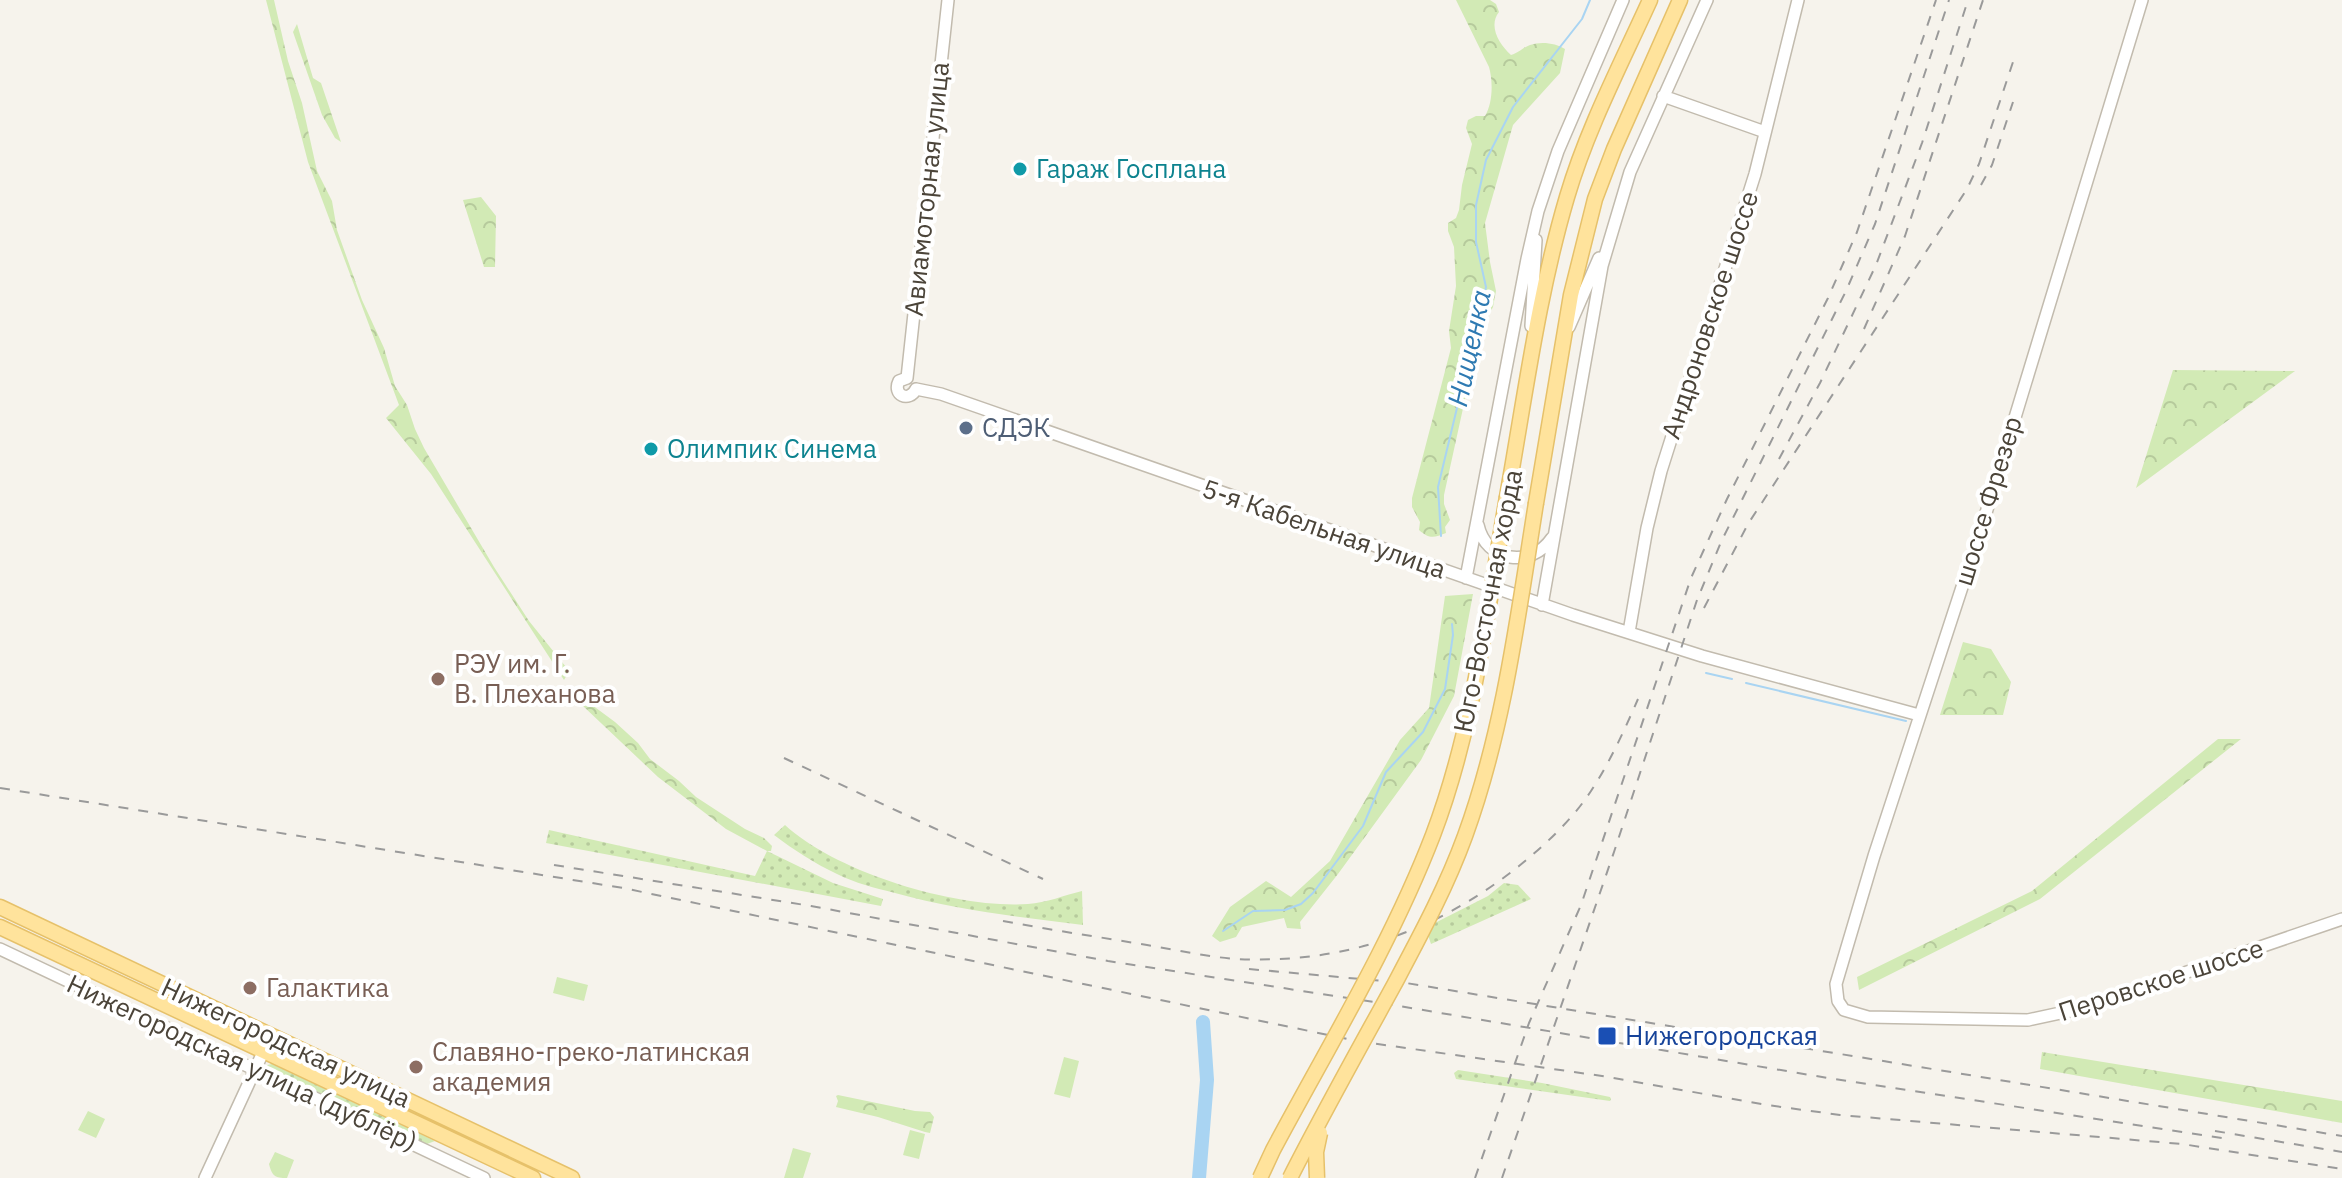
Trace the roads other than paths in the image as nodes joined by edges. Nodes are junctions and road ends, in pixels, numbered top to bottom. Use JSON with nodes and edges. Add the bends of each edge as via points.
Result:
{"nodes":[{"id":1,"x":948,"y":0,"type":"edge"},
{"id":2,"x":1623,"y":0,"type":"edge"},
{"id":3,"x":1650,"y":0,"type":"edge"},
{"id":4,"x":1680,"y":0,"type":"edge"},
{"id":5,"x":1705,"y":0,"type":"edge"},
{"id":6,"x":1798,"y":0,"type":"edge"},
{"id":7,"x":2142,"y":0,"type":"edge"},
{"id":8,"x":1663,"y":96,"type":"junction"},
{"id":9,"x":1765,"y":132,"type":"junction"},
{"id":10,"x":1538,"y":211,"type":"junction"},
{"id":11,"x":1612,"y":228,"type":"junction"},
{"id":12,"x":1562,"y":342,"type":"junction"},
{"id":13,"x":1529,"y":376,"type":"junction"},
{"id":14,"x":916,"y":389,"type":"joint"},
{"id":15,"x":1478,"y":512,"type":"junction"},
{"id":16,"x":1556,"y":526,"type":"junction"},
{"id":17,"x":1466,"y":578,"type":"junction"},
{"id":18,"x":1542,"y":605,"type":"junction"},
{"id":19,"x":1629,"y":632,"type":"junction"},
{"id":20,"x":1919,"y":715,"type":"junction"},
{"id":21,"x":0,"y":907,"type":"edge"},
{"id":22,"x":2342,"y":919,"type":"edge"},
{"id":23,"x":0,"y":927,"type":"edge"},
{"id":24,"x":0,"y":949,"type":"edge"},
{"id":25,"x":1838,"y":1001,"type":"joint"},
{"id":26,"x":271,"y":1035,"type":"junction"},
{"id":27,"x":264,"y":1052,"type":"junction"},
{"id":28,"x":255,"y":1069,"type":"junction"},
{"id":29,"x":1330,"y":1103,"type":"junction"},
{"id":30,"x":1273,"y":1150,"type":"junction"},
{"id":31,"x":205,"y":1178,"type":"edge"},
{"id":32,"x":484,"y":1178,"type":"edge"},
{"id":33,"x":533,"y":1178,"type":"edge"},
{"id":34,"x":572,"y":1178,"type":"edge"},
{"id":35,"x":1252,"y":1178,"type":"edge"},
{"id":36,"x":1260,"y":1178,"type":"edge"},
{"id":37,"x":1290,"y":1178,"type":"edge"},
{"id":38,"x":1317,"y":1178,"type":"edge"}],
"edges":[{"from":1,"to":14,"type":"street","name":"Авиамоторная улица","via":[[907,378]]},
{"from":2,"to":10,"type":"street"},
{"from":3,"to":13,"type":"main road","name":"Юго-Восточная хорда","via":[[1568,193]]},
{"from":4,"to":12,"type":"main road","name":"Юго-Восточная хорда","via":[[1595,199]]},
{"from":5,"to":8,"type":"street"},
{"from":6,"to":9,"type":"street","name":"Андроновское шоссе"},
{"from":7,"to":20,"type":"street","name":"шоссе Фрезер"},
{"from":8,"to":9,"type":"street"},
{"from":8,"to":11,"type":"street"},
{"from":9,"to":19,"type":"street","name":"Андроновское шоссе","via":[[1661,471]]},
{"from":10,"to":13,"type":"street"},
{"from":10,"to":15,"type":"street"},
{"from":11,"to":12,"type":"street"},
{"from":11,"to":16,"type":"street"},
{"from":12,"to":29,"type":"main road","name":"Юго-Восточная хорда","bridge":true,"via":[[1500,720],[1486,774],[1444,888]]},
{"from":13,"to":30,"type":"main road","name":"Юго-Восточная хорда","bridge":true,"via":[[1469,715],[1433,833],[1392,927]]},
{"from":14,"to":17,"type":"street","name":"5-я Кабельная улица"},
{"from":15,"to":16,"type":"street","via":[[1483,539],[1510,558],[1542,549]]},
{"from":15,"to":17,"type":"street"},
{"from":16,"to":18,"type":"street"},
{"from":17,"to":18,"type":"street","name":"5-я Кабельная улица"},
{"from":18,"to":19,"type":"street","name":"5-я Кабельная улица"},
{"from":19,"to":20,"type":"street","name":"5-я Кабельная улица"},
{"from":20,"to":25,"type":"street","name":"шоссе Фрезер","via":[[1836,984]]},
{"from":21,"to":26,"type":"main road","name":"Нижегородская улица"},
{"from":22,"to":25,"type":"street","name":"Перовское шоссе","via":[[2036,1019],[1868,1017],[1844,1010]]},
{"from":23,"to":27,"type":"main road","name":"Нижегородская улица"},
{"from":24,"to":28,"type":"street","name":"Нижегородская улица (дублёр)"},
{"from":26,"to":27,"type":"street"},
{"from":26,"to":34,"type":"main road","name":"Нижегородская улица"},
{"from":27,"to":28,"type":"street"},
{"from":27,"to":33,"type":"main road","name":"Нижегородская улица"},
{"from":28,"to":31,"type":"street"},
{"from":28,"to":32,"type":"street","name":"Нижегородская улица (дублёр)"},
{"from":29,"to":37,"type":"main road","name":"Юго-Восточная хорда","bridge":true},
{"from":29,"to":38,"type":"main road","name":"Юго-Восточная хорда","bridge":true,"via":[[1318,1140]]},
{"from":30,"to":35,"type":"main road","bridge":true},
{"from":30,"to":36,"type":"main road","name":"Юго-Восточная хорда","bridge":true}]}
